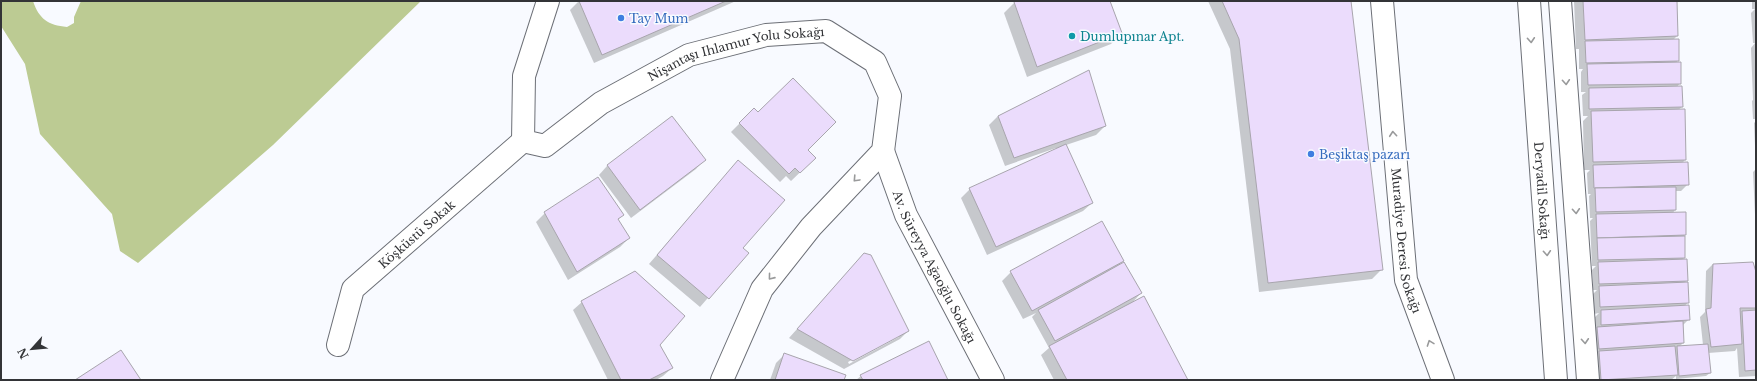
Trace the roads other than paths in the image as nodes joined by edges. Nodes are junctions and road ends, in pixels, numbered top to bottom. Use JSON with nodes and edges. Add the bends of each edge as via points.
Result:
{"nodes":[{"id":1,"x":548,"y":1,"type":"edge"},
{"id":2,"x":1382,"y":1,"type":"edge"},
{"id":3,"x":1529,"y":1,"type":"edge"},
{"id":4,"x":1560,"y":1,"type":"edge"},
{"id":5,"x":523,"y":141,"type":"junction"},
{"id":6,"x":883,"y":151,"type":"junction"},
{"id":7,"x":338,"y":345,"type":"dead end"},
{"id":8,"x":722,"y":380,"type":"edge"},
{"id":9,"x":993,"y":380,"type":"edge"},
{"id":10,"x":1443,"y":380,"type":"edge"},
{"id":11,"x":1556,"y":380,"type":"edge"},
{"id":12,"x":1588,"y":380,"type":"edge"}],
"edges":[{"from":1,"to":5,"type":"street","via":[[524,76]]},
{"from":10,"to":2,"type":"street","name":"Muradiye Deresi Sokağı","one_way":true,"via":[[1406,280]]},
{"from":3,"to":11,"type":"street","name":"Deryadil Sokağı","one_way":true},
{"from":4,"to":12,"type":"street","one_way":true},
{"from":5,"to":6,"type":"street","name":"Nişantaşı Ihlamur Yolu Sokağı","via":[[545,146],[601,103],[689,55],[766,35],[826,31],[875,62],[890,96]]},
{"from":5,"to":7,"type":"street","name":"Köşküstü Sokak","via":[[353,289]]},
{"from":6,"to":8,"type":"street","one_way":true,"via":[[811,227],[762,289]]},
{"from":6,"to":9,"type":"street","name":"Av. Süreyya Ağaoğlu Sokağı","via":[[906,215]]}]}
